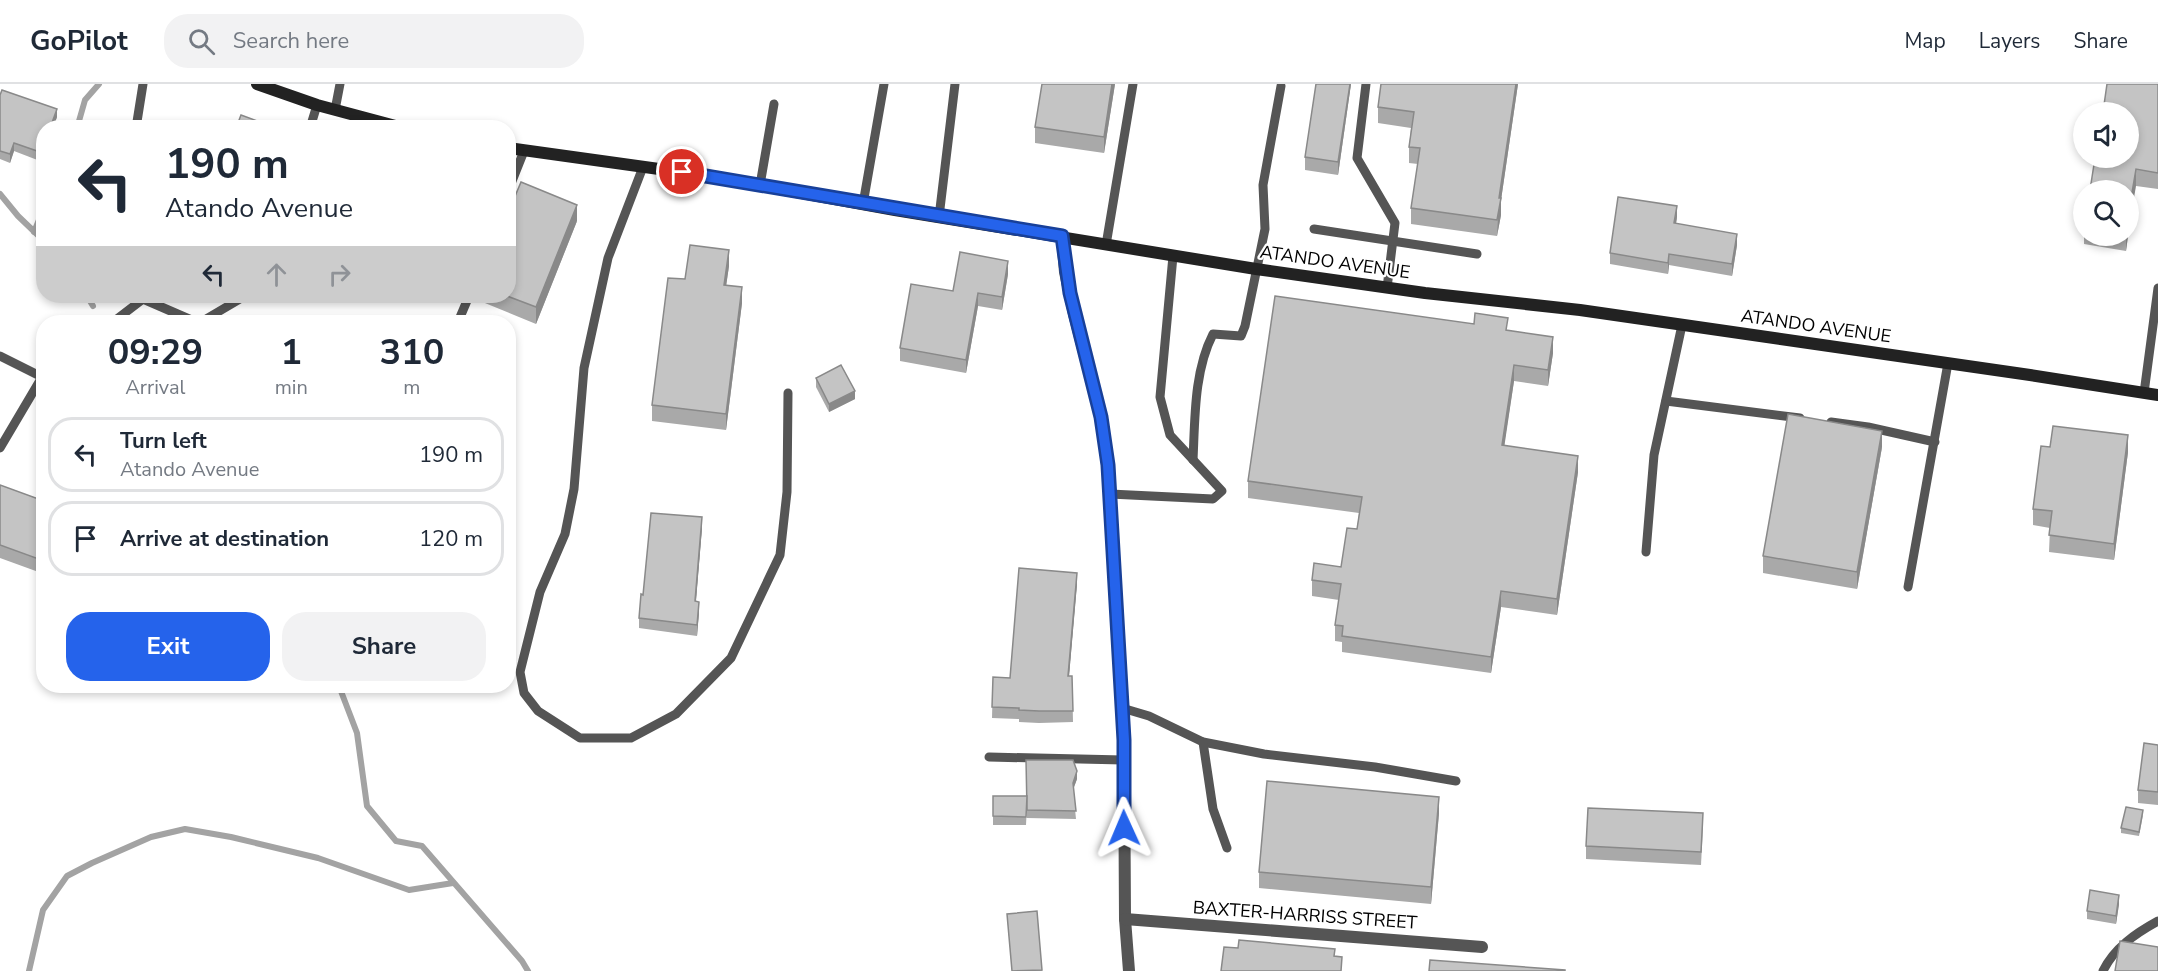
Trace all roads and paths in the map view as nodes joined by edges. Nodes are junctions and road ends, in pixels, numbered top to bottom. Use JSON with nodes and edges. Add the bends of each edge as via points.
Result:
{"nodes":[{"id":1,"x":143,"y":84,"type":"edge"},
{"id":2,"x":257,"y":84,"type":"edge"},
{"id":3,"x":340,"y":84,"type":"edge"},
{"id":4,"x":884,"y":84,"type":"edge"},
{"id":5,"x":956,"y":84,"type":"edge"},
{"id":6,"x":1133,"y":84,"type":"edge"},
{"id":7,"x":1366,"y":84,"type":"edge"},
{"id":8,"x":1281,"y":86,"type":"dead end"},
{"id":9,"x":774,"y":104,"type":"dead end"},
{"id":10,"x":317,"y":105,"type":"junction"},
{"id":11,"x":334,"y":110,"type":"junction"},
{"id":12,"x":137,"y":120,"type":"edge"},
{"id":13,"x":312,"y":120,"type":"edge"},
{"id":14,"x":372,"y":120,"type":"edge"},
{"id":15,"x":516,"y":149,"type":"edge"},
{"id":16,"x":524,"y":150,"type":"junction"},
{"id":17,"x":643,"y":167,"type":"junction"},
{"id":18,"x":516,"y":170,"type":"edge"},
{"id":19,"x":760,"y":185,"type":"junction"},
{"id":20,"x":863,"y":204,"type":"junction"},
{"id":21,"x":939,"y":217,"type":"junction"},
{"id":22,"x":1314,"y":229,"type":"dead end"},
{"id":23,"x":1062,"y":236,"type":"junction"},
{"id":24,"x":1393,"y":242,"type":"junction"},
{"id":25,"x":1106,"y":244,"type":"junction"},
{"id":26,"x":1477,"y":254,"type":"dead end"},
{"id":27,"x":1173,"y":256,"type":"junction"},
{"id":28,"x":1256,"y":269,"type":"junction"},
{"id":29,"x":1388,"y":288,"type":"junction"},
{"id":30,"x":2158,"y":288,"type":"edge"},
{"id":31,"x":136,"y":303,"type":"edge"},
{"id":32,"x":156,"y":303,"type":"edge"},
{"id":33,"x":233,"y":303,"type":"edge"},
{"id":34,"x":121,"y":315,"type":"edge"},
{"id":35,"x":181,"y":315,"type":"edge"},
{"id":36,"x":213,"y":315,"type":"edge"},
{"id":37,"x":1682,"y":325,"type":"junction"},
{"id":38,"x":0,"y":356,"type":"edge"},
{"id":39,"x":1948,"y":363,"type":"junction"},
{"id":40,"x":36,"y":374,"type":"edge"},
{"id":41,"x":36,"y":389,"type":"edge"},
{"id":42,"x":788,"y":393,"type":"dead end"},
{"id":43,"x":2144,"y":393,"type":"junction"},
{"id":44,"x":2158,"y":395,"type":"edge"},
{"id":45,"x":1666,"y":401,"type":"junction"},
{"id":46,"x":1809,"y":420,"type":"edge"},
{"id":47,"x":1820,"y":421,"type":"edge"},
{"id":48,"x":1935,"y":442,"type":"junction"},
{"id":49,"x":0,"y":448,"type":"edge"},
{"id":50,"x":1193,"y":459,"type":"junction"},
{"id":51,"x":1110,"y":494,"type":"junction"},
{"id":52,"x":1646,"y":552,"type":"dead end"},
{"id":53,"x":1908,"y":587,"type":"dead end"},
{"id":54,"x":1122,"y":708,"type":"junction"},
{"id":55,"x":1203,"y":742,"type":"junction"},
{"id":56,"x":989,"y":757,"type":"dead end"},
{"id":57,"x":1123,"y":760,"type":"junction"},
{"id":58,"x":1456,"y":781,"type":"dead end"},
{"id":59,"x":1227,"y":848,"type":"dead end"},
{"id":60,"x":1125,"y":919,"type":"junction"},
{"id":61,"x":2158,"y":921,"type":"edge"},
{"id":62,"x":1482,"y":947,"type":"dead end"},
{"id":63,"x":1129,"y":971,"type":"edge"},
{"id":64,"x":2103,"y":971,"type":"edge"}],
"edges":[{"from":1,"to":12,"type":"lane"},
{"from":2,"to":10,"type":"main road"},
{"from":3,"to":11,"type":"lane"},
{"from":4,"to":20,"type":"lane"},
{"from":5,"to":21,"type":"lane"},
{"from":6,"to":25,"type":"lane"},
{"from":7,"to":24,"type":"lane","via":[[1357,158],[1395,223]]},
{"from":8,"to":28,"type":"lane","via":[[1263,185],[1265,229]]},
{"from":9,"to":19,"type":"lane"},
{"from":10,"to":11,"type":"main road"},
{"from":10,"to":13,"type":"lane"},
{"from":11,"to":14,"type":"main road"},
{"from":15,"to":16,"type":"main road","name":"ATANDO AVENUE"},
{"from":16,"to":17,"type":"main road","name":"ATANDO AVENUE"},
{"from":16,"to":18,"type":"lane"},
{"from":17,"to":19,"type":"main road","name":"ATANDO AVENUE"},
{"from":17,"to":42,"type":"lane","via":[[608,258],[584,368],[574,489],[565,534],[540,592],[520,672],[524,693],[538,711],[580,738],[631,738],[676,714],[731,658],[780,555],[788,492]]},
{"from":19,"to":20,"type":"main road","name":"ATANDO AVENUE"},
{"from":20,"to":21,"type":"main road","name":"ATANDO AVENUE"},
{"from":21,"to":23,"type":"main road","name":"ATANDO AVENUE"},
{"from":22,"to":24,"type":"lane"},
{"from":23,"to":25,"type":"main road","name":"ATANDO AVENUE"},
{"from":23,"to":51,"type":"street","via":[[1074,314],[1101,417]]},
{"from":24,"to":26,"type":"lane"},
{"from":24,"to":29,"type":"lane"},
{"from":25,"to":27,"type":"main road","name":"ATANDO AVENUE"},
{"from":27,"to":28,"type":"main road","name":"ATANDO AVENUE"},
{"from":27,"to":50,"type":"lane","via":[[1160,397],[1170,435]]},
{"from":28,"to":29,"type":"main road","name":"ATANDO AVENUE"},
{"from":28,"to":50,"type":"lane","via":[[1241,336],[1213,334],[1204,352]]},
{"from":29,"to":37,"type":"main road","name":"ATANDO AVENUE"},
{"from":30,"to":43,"type":"lane"},
{"from":31,"to":34,"type":"lane"},
{"from":32,"to":35,"type":"lane"},
{"from":33,"to":36,"type":"lane"},
{"from":37,"to":39,"type":"main road","name":"ATANDO AVENUE"},
{"from":37,"to":45,"type":"lane"},
{"from":38,"to":40,"type":"lane"},
{"from":39,"to":43,"type":"main road","name":"ATANDO AVENUE"},
{"from":39,"to":48,"type":"lane"},
{"from":41,"to":49,"type":"lane"},
{"from":43,"to":44,"type":"main road","name":"ATANDO AVENUE"},
{"from":45,"to":46,"type":"lane"},
{"from":45,"to":52,"type":"lane","via":[[1654,455]]},
{"from":47,"to":48,"type":"lane"},
{"from":48,"to":53,"type":"lane"},
{"from":50,"to":51,"type":"lane","via":[[1222,490],[1213,499]]},
{"from":51,"to":54,"type":"street"},
{"from":54,"to":55,"type":"lane"},
{"from":54,"to":57,"type":"street"},
{"from":55,"to":58,"type":"lane"},
{"from":55,"to":59,"type":"lane","via":[[1213,809]]},
{"from":56,"to":57,"type":"lane"},
{"from":57,"to":60,"type":"street"},
{"from":60,"to":62,"type":"street","name":"BAXTER-HARRISS STREET"},
{"from":60,"to":63,"type":"street"},
{"from":61,"to":64,"type":"lane","via":[[2120,947]]}]}
